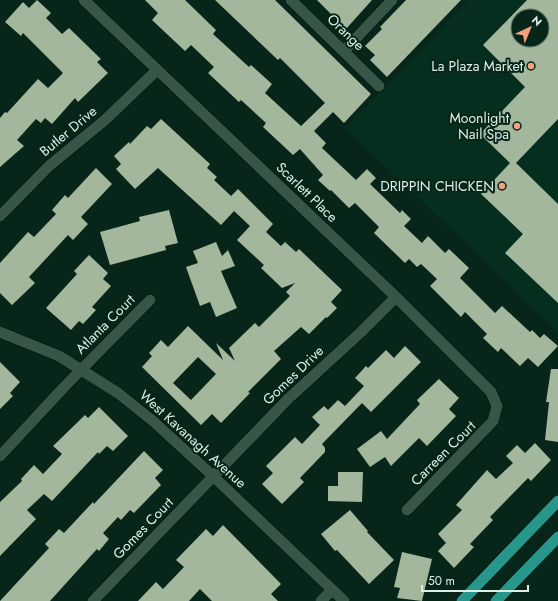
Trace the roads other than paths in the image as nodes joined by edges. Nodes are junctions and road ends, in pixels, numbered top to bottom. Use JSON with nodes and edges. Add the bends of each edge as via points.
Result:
{"nodes":[{"id":1,"x":84,"y":0,"type":"edge"},
{"id":2,"x":291,"y":0,"type":"edge"},
{"id":3,"x":392,"y":0,"type":"edge"},
{"id":4,"x":344,"y":51,"type":"junction"},
{"id":5,"x":157,"y":70,"type":"junction"},
{"id":6,"x":379,"y":86,"type":"dead end"},
{"id":7,"x":0,"y":216,"type":"edge"},
{"id":8,"x":396,"y":297,"type":"junction"},
{"id":9,"x":150,"y":300,"type":"dead end"},
{"id":10,"x":0,"y":332,"type":"edge"},
{"id":11,"x":82,"y":370,"type":"junction"},
{"id":12,"x":496,"y":414,"type":"joint"},
{"id":13,"x":0,"y":456,"type":"edge"},
{"id":14,"x":214,"y":476,"type":"junction"},
{"id":15,"x":558,"y":501,"type":"edge"},
{"id":16,"x":407,"y":510,"type":"dead end"},
{"id":17,"x":558,"y":537,"type":"edge"},
{"id":18,"x":332,"y":590,"type":"junction"},
{"id":19,"x":93,"y":601,"type":"edge"},
{"id":20,"x":321,"y":601,"type":"edge"},
{"id":21,"x":344,"y":601,"type":"edge"},
{"id":22,"x":462,"y":601,"type":"edge"},
{"id":23,"x":496,"y":601,"type":"edge"}],
"edges":[{"from":1,"to":5,"type":"street","name":"Scarlett Place"},
{"from":2,"to":4,"type":"street","name":"Orange"},
{"from":3,"to":4,"type":"street"},
{"from":4,"to":6,"type":"street","name":"Orange"},
{"from":5,"to":7,"type":"street","name":"Butler Drive","via":[[105,120],[50,166]]},
{"from":5,"to":8,"type":"street","name":"Scarlett Place"},
{"from":8,"to":12,"type":"street","name":"Scarlett Place","via":[[486,385],[495,398]]},
{"from":8,"to":14,"type":"street","name":"Gomes Drive","via":[[312,375]]},
{"from":9,"to":11,"type":"street","name":"Atlanta Court"},
{"from":10,"to":11,"type":"street","name":"West Kavanagh Avenue","via":[[59,356]]},
{"from":11,"to":13,"type":"street","name":"Atlanta Court"},
{"from":11,"to":14,"type":"street","name":"West Kavanagh Avenue","via":[[118,393],[154,421]]},
{"from":12,"to":16,"type":"street","name":"Carreen Court","via":[[488,428]]},
{"from":14,"to":18,"type":"street","name":"West Kavanagh Avenue"},
{"from":14,"to":19,"type":"street","name":"Gomes Court"},
{"from":15,"to":22,"type":"main road"},
{"from":17,"to":23,"type":"main road"},
{"from":18,"to":20,"type":"street"},
{"from":18,"to":21,"type":"street","name":"West Kavanagh Avenue"}]}
